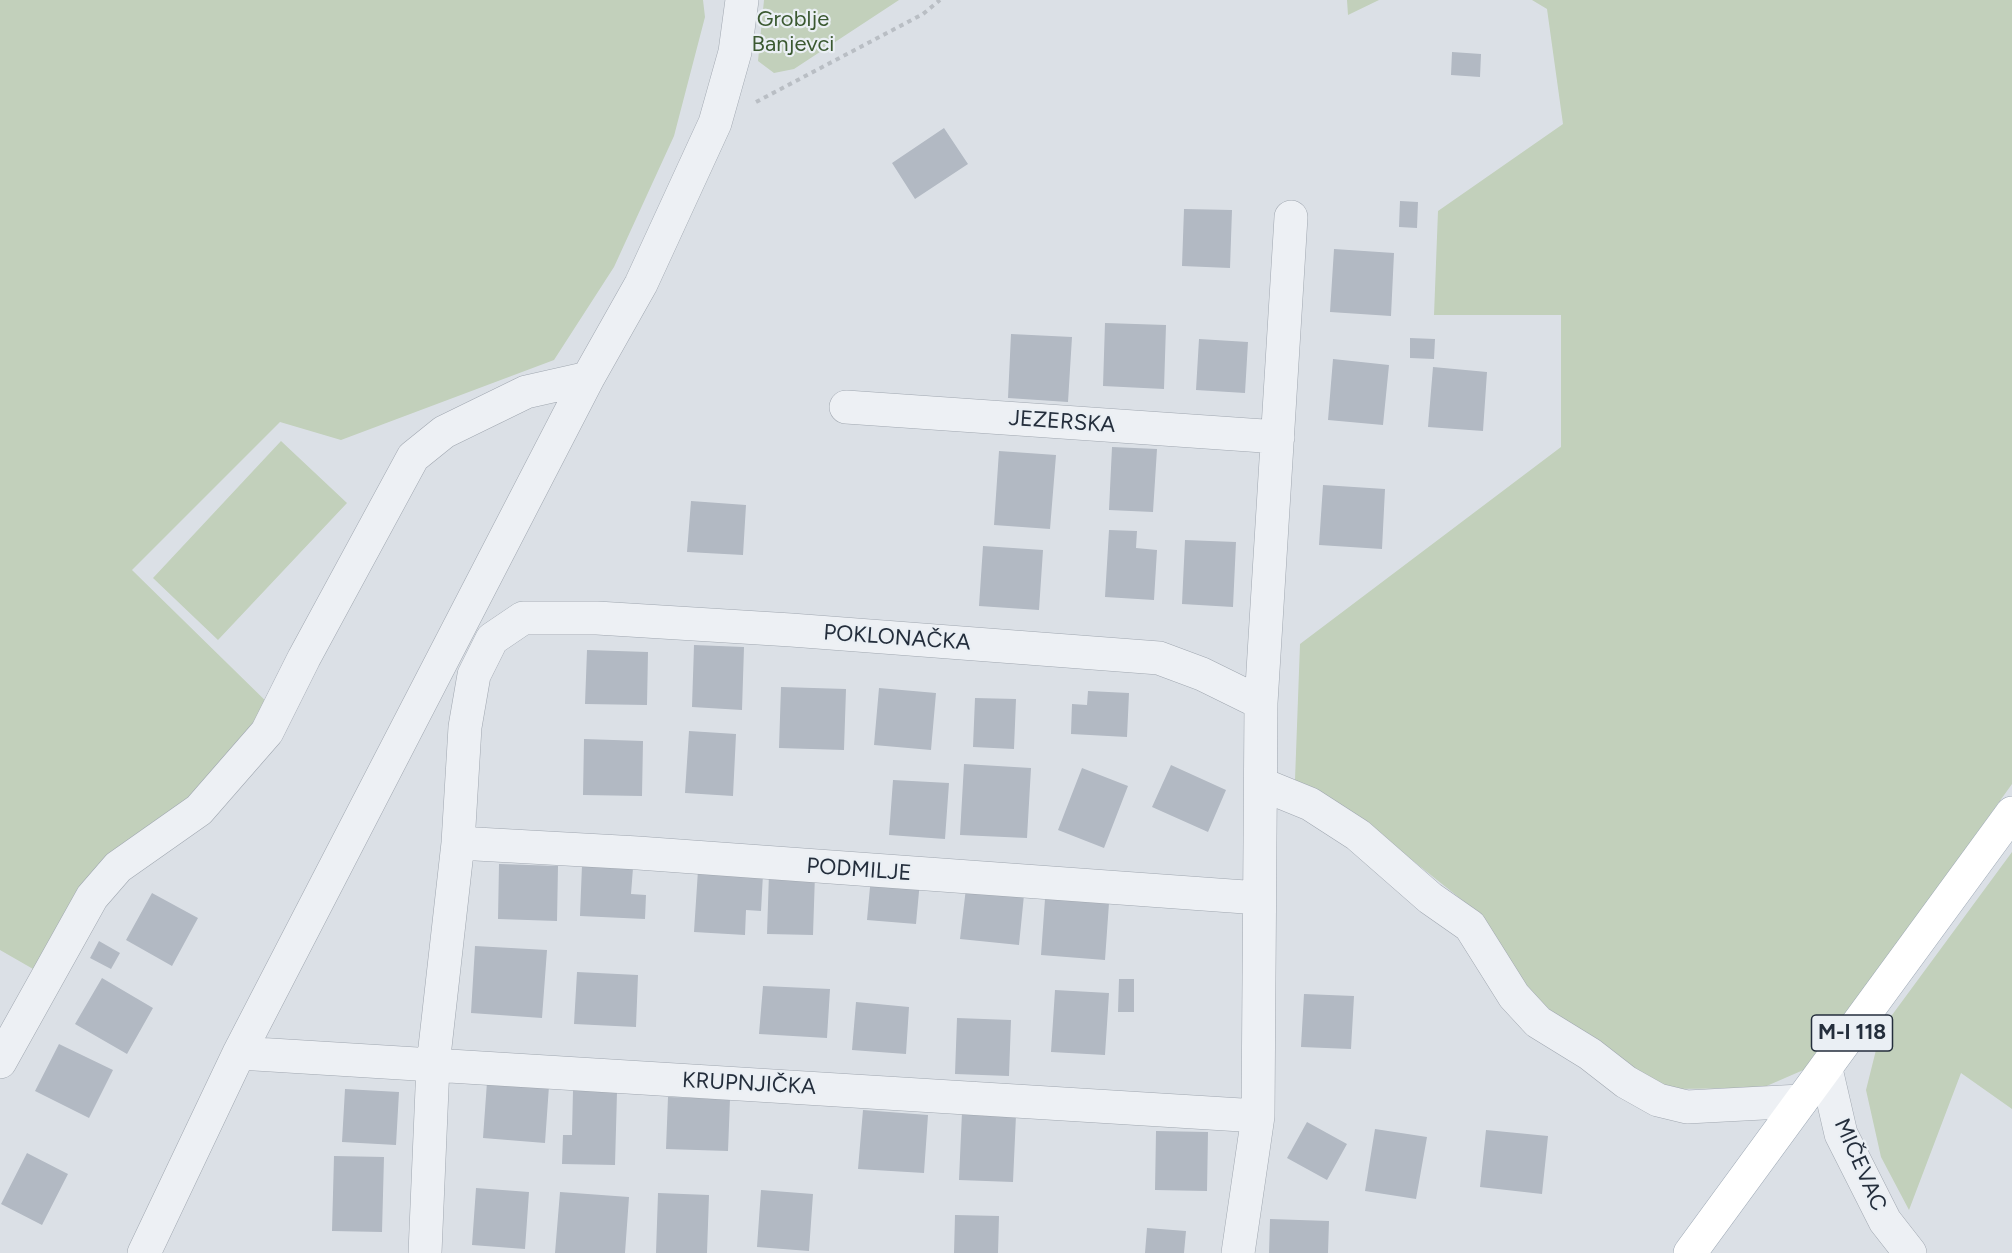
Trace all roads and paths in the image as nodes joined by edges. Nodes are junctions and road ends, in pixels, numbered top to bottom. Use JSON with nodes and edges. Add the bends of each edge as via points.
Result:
{"nodes":[{"id":1,"x":742,"y":0,"type":"edge"},
{"id":2,"x":940,"y":0,"type":"edge"},
{"id":3,"x":715,"y":123,"type":"junction"},
{"id":4,"x":1291,"y":217,"type":"dead end"},
{"id":5,"x":588,"y":378,"type":"junction"},
{"id":6,"x":846,"y":407,"type":"dead end"},
{"id":7,"x":1278,"y":437,"type":"junction"},
{"id":8,"x":1261,"y":703,"type":"junction"},
{"id":9,"x":1261,"y":784,"type":"junction"},
{"id":10,"x":2012,"y":813,"type":"edge"},
{"id":11,"x":459,"y":843,"type":"junction"},
{"id":12,"x":1259,"y":898,"type":"junction"},
{"id":13,"x":239,"y":1053,"type":"junction"},
{"id":14,"x":0,"y":1062,"type":"edge"},
{"id":15,"x":433,"y":1065,"type":"junction"},
{"id":16,"x":1826,"y":1069,"type":"junction"},
{"id":17,"x":1802,"y":1101,"type":"junction"},
{"id":18,"x":1258,"y":1116,"type":"junction"},
{"id":19,"x":155,"y":1251,"type":"edge"},
{"id":20,"x":425,"y":1253,"type":"edge"},
{"id":21,"x":1238,"y":1253,"type":"edge"},
{"id":22,"x":1690,"y":1253,"type":"edge"},
{"id":23,"x":1910,"y":1253,"type":"edge"}],
"edges":[{"from":1,"to":3,"type":"street","via":[[735,52]]},
{"from":2,"to":3,"type":"path","via":[[923,14]]},
{"from":3,"to":5,"type":"street","via":[[641,284]]},
{"from":4,"to":7,"type":"street"},
{"from":5,"to":13,"type":"street"},
{"from":5,"to":14,"type":"street","via":[[526,392],[444,432],[413,458],[267,732],[199,810],[118,867],[92,897]]},
{"from":6,"to":7,"type":"street","name":"JEZERSKA"},
{"from":7,"to":8,"type":"street"},
{"from":8,"to":9,"type":"street"},
{"from":8,"to":11,"type":"street","name":"POKLONAČKA","via":[[1159,658],[791,630],[597,618],[523,618],[492,639],[474,675],[465,727]]},
{"from":9,"to":12,"type":"street"},
{"from":9,"to":17,"type":"street","via":[[1310,804],[1358,835],[1430,898],[1470,926],[1514,996],[1538,1022],[1590,1054],[1626,1083],[1658,1100],[1687,1107]]},
{"from":10,"to":16,"type":"main road","number":"M-I 118"},
{"from":11,"to":12,"type":"street","name":"PODMILJE"},
{"from":11,"to":15,"type":"street"},
{"from":12,"to":18,"type":"street"},
{"from":13,"to":15,"type":"street","name":"KRUPNJIČKA"},
{"from":13,"to":19,"type":"street"},
{"from":15,"to":18,"type":"street","name":"KRUPNJIČKA"},
{"from":15,"to":20,"type":"street"},
{"from":16,"to":17,"type":"main road","number":"M-I 118"},
{"from":16,"to":23,"type":"street","name":"MIČEVAC","via":[[1841,1134],[1885,1221]]},
{"from":17,"to":22,"type":"main road","number":"M-I 118"},
{"from":18,"to":21,"type":"street"}]}
